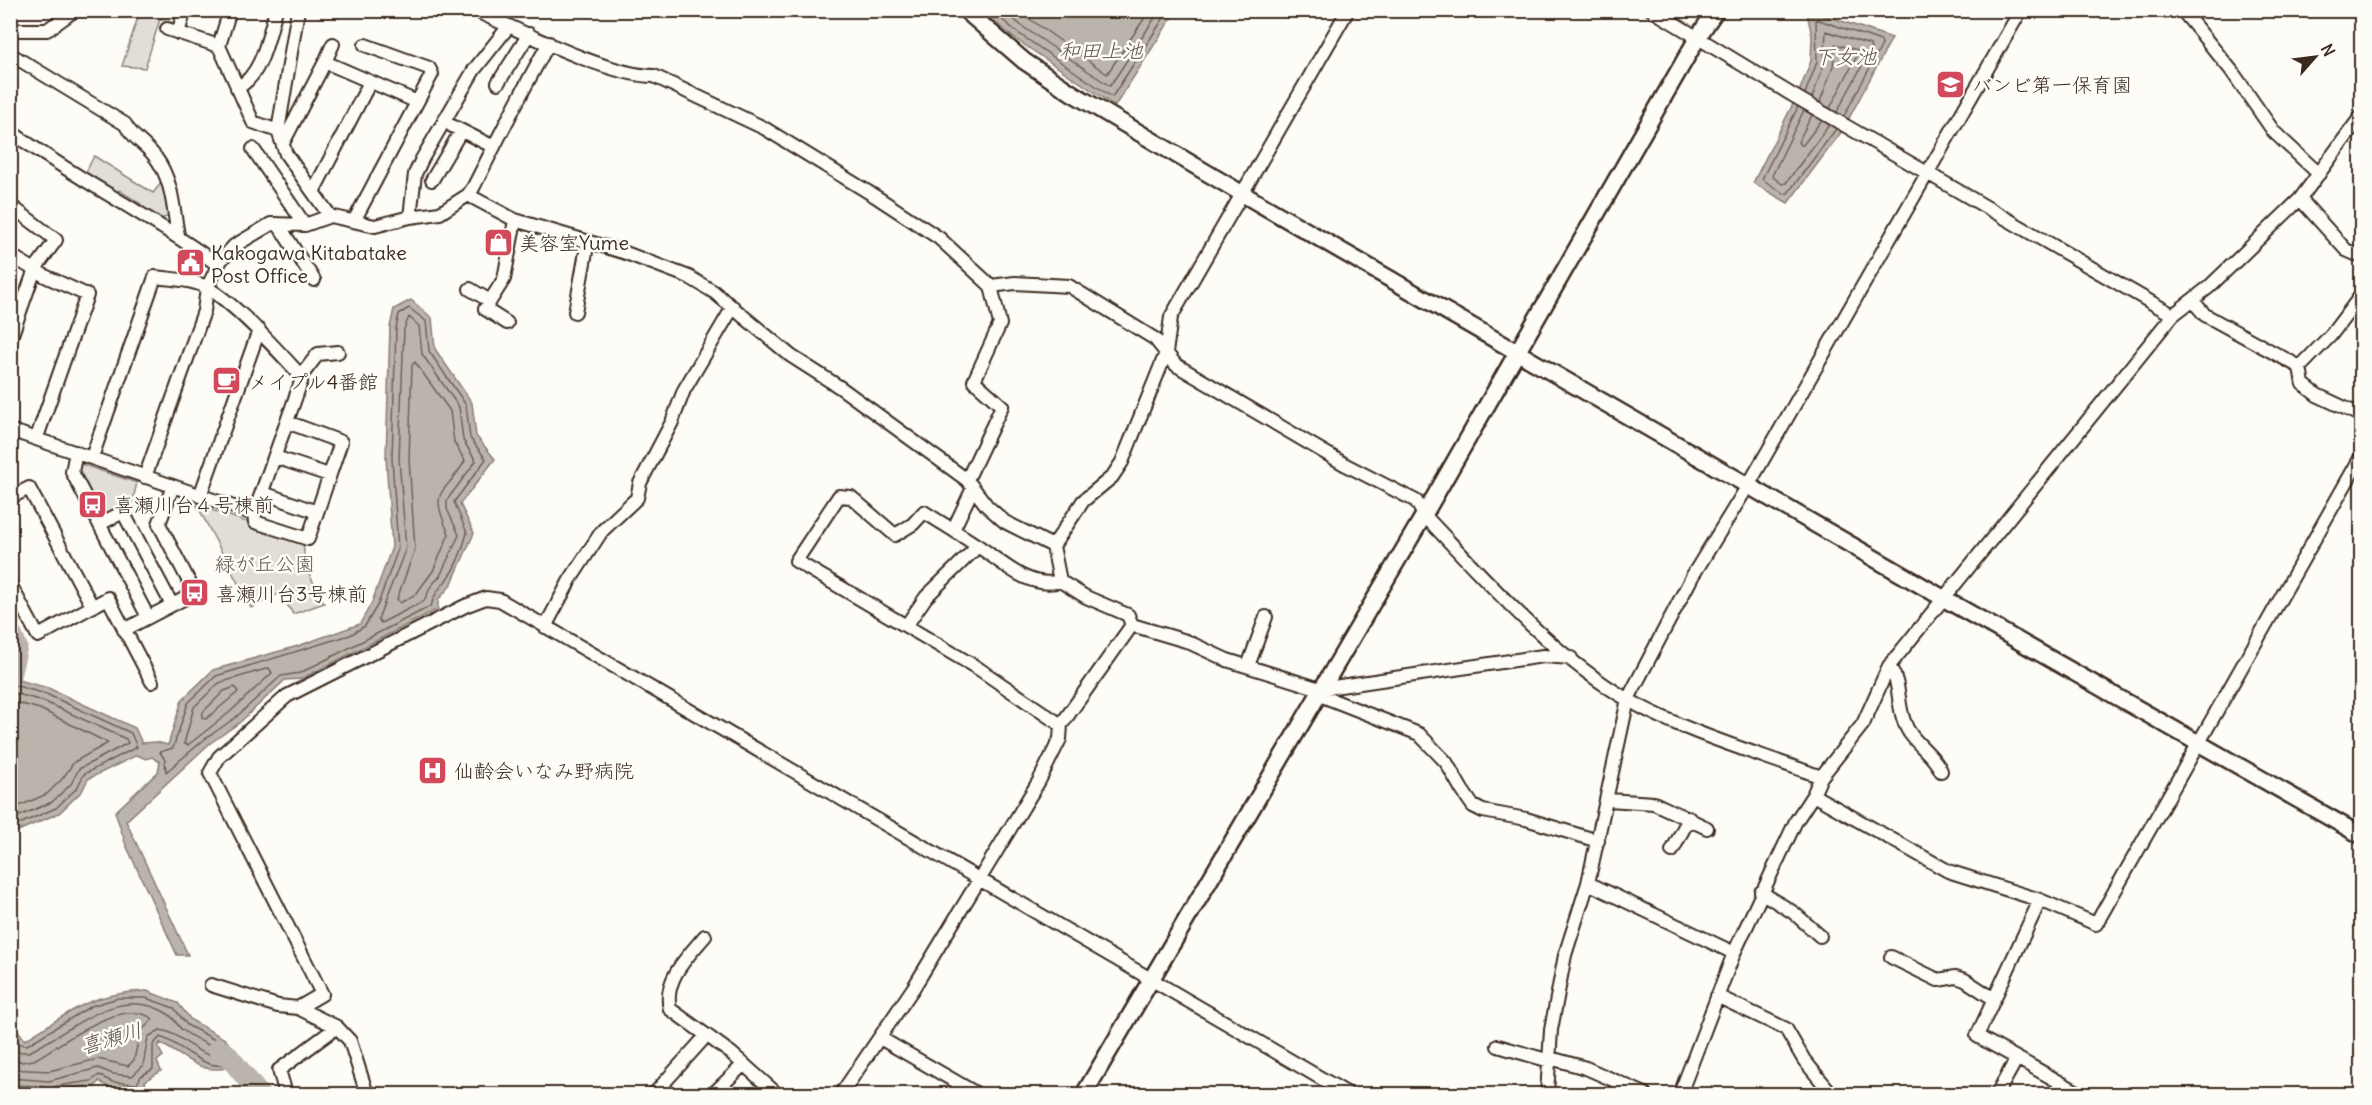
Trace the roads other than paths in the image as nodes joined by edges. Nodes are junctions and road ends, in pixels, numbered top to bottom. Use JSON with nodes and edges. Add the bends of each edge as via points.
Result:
{"nodes":[{"id":1,"x":75,"y":10,"type":"edge"},
{"id":2,"x":185,"y":10,"type":"edge"},
{"id":3,"x":231,"y":10,"type":"edge"},
{"id":4,"x":276,"y":10,"type":"edge"},
{"id":5,"x":298,"y":10,"type":"edge"},
{"id":6,"x":474,"y":10,"type":"edge"},
{"id":7,"x":965,"y":10,"type":"edge"},
{"id":8,"x":1348,"y":10,"type":"edge"},
{"id":9,"x":1652,"y":10,"type":"edge"},
{"id":10,"x":1716,"y":10,"type":"edge"},
{"id":11,"x":2021,"y":10,"type":"edge"},
{"id":12,"x":2182,"y":10,"type":"edge"},
{"id":13,"x":509,"y":26,"type":"junction"},
{"id":14,"x":10,"y":30,"type":"edge"},
{"id":15,"x":529,"y":34,"type":"junction"},
{"id":16,"x":1698,"y":37,"type":"junction"},
{"id":17,"x":549,"y":43,"type":"junction"},
{"id":18,"x":333,"y":44,"type":"dead end"},
{"id":19,"x":365,"y":45,"type":"dead end"},
{"id":20,"x":219,"y":46,"type":"junction"},
{"id":21,"x":10,"y":54,"type":"edge"},
{"id":22,"x":325,"y":62,"type":"junction"},
{"id":23,"x":370,"y":82,"type":"junction"},
{"id":24,"x":498,"y":83,"type":"dead end"},
{"id":25,"x":237,"y":88,"type":"junction"},
{"id":26,"x":415,"y":101,"type":"junction"},
{"id":27,"x":2361,"y":115,"type":"edge"},
{"id":28,"x":10,"y":131,"type":"edge"},
{"id":29,"x":278,"y":131,"type":"junction"},
{"id":30,"x":283,"y":143,"type":"junction"},
{"id":31,"x":494,"y":147,"type":"junction"},
{"id":32,"x":254,"y":149,"type":"dead end"},
{"id":33,"x":1928,"y":172,"type":"junction"},
{"id":34,"x":2319,"y":174,"type":"junction"},
{"id":35,"x":432,"y":180,"type":"dead end"},
{"id":36,"x":314,"y":190,"type":"junction"},
{"id":37,"x":1241,"y":193,"type":"junction"},
{"id":38,"x":468,"y":195,"type":"junction"},
{"id":39,"x":2300,"y":199,"type":"junction"},
{"id":40,"x":10,"y":205,"type":"edge"},
{"id":41,"x":330,"y":216,"type":"junction"},
{"id":42,"x":410,"y":217,"type":"junction"},
{"id":43,"x":515,"y":220,"type":"junction"},
{"id":44,"x":354,"y":221,"type":"junction"},
{"id":45,"x":278,"y":224,"type":"junction"},
{"id":46,"x":305,"y":225,"type":"junction"},
{"id":47,"x":178,"y":235,"type":"junction"},
{"id":48,"x":588,"y":241,"type":"junction"},
{"id":49,"x":10,"y":255,"type":"edge"},
{"id":50,"x":2361,"y":257,"type":"edge"},
{"id":51,"x":218,"y":265,"type":"junction"},
{"id":52,"x":35,"y":269,"type":"junction"},
{"id":53,"x":315,"y":280,"type":"dead end"},
{"id":54,"x":992,"y":286,"type":"junction"},
{"id":55,"x":207,"y":288,"type":"junction"},
{"id":56,"x":470,"y":289,"type":"dead end"},
{"id":57,"x":2361,"y":294,"type":"edge"},
{"id":58,"x":2193,"y":301,"type":"junction"},
{"id":59,"x":490,"y":302,"type":"junction"},
{"id":60,"x":733,"y":307,"type":"junction"},
{"id":61,"x":575,"y":312,"type":"dead end"},
{"id":62,"x":2173,"y":315,"type":"junction"},
{"id":63,"x":507,"y":323,"type":"dead end"},
{"id":64,"x":259,"y":330,"type":"junction"},
{"id":65,"x":10,"y":340,"type":"edge"},
{"id":66,"x":1518,"y":351,"type":"junction"},
{"id":67,"x":338,"y":352,"type":"dead end"},
{"id":68,"x":1166,"y":352,"type":"junction"},
{"id":69,"x":2300,"y":367,"type":"junction"},
{"id":70,"x":301,"y":376,"type":"junction"},
{"id":71,"x":2361,"y":416,"type":"edge"},
{"id":72,"x":287,"y":422,"type":"junction"},
{"id":73,"x":10,"y":430,"type":"edge"},
{"id":74,"x":37,"y":437,"type":"junction"},
{"id":75,"x":76,"y":452,"type":"junction"},
{"id":76,"x":2361,"y":455,"type":"edge"},
{"id":77,"x":92,"y":457,"type":"junction"},
{"id":78,"x":275,"y":457,"type":"junction"},
{"id":79,"x":329,"y":476,"type":"junction"},
{"id":80,"x":145,"y":477,"type":"junction"},
{"id":81,"x":970,"y":484,"type":"junction"},
{"id":82,"x":1749,"y":484,"type":"junction"},
{"id":83,"x":173,"y":486,"type":"junction"},
{"id":84,"x":263,"y":494,"type":"junction"},
{"id":85,"x":200,"y":496,"type":"junction"},
{"id":86,"x":10,"y":498,"type":"edge"},
{"id":87,"x":317,"y":512,"type":"junction"},
{"id":88,"x":254,"y":514,"type":"junction"},
{"id":89,"x":1424,"y":515,"type":"junction"},
{"id":90,"x":100,"y":524,"type":"junction"},
{"id":91,"x":953,"y":530,"type":"junction"},
{"id":92,"x":978,"y":546,"type":"junction"},
{"id":93,"x":1053,"y":546,"type":"junction"},
{"id":94,"x":1060,"y":581,"type":"junction"},
{"id":95,"x":10,"y":584,"type":"edge"},
{"id":96,"x":1943,"y":598,"type":"junction"},
{"id":97,"x":172,"y":605,"type":"junction"},
{"id":98,"x":92,"y":606,"type":"junction"},
{"id":99,"x":1266,"y":616,"type":"dead end"},
{"id":100,"x":148,"y":617,"type":"junction"},
{"id":101,"x":1132,"y":625,"type":"junction"},
{"id":102,"x":906,"y":626,"type":"junction"},
{"id":103,"x":545,"y":627,"type":"junction"},
{"id":104,"x":124,"y":630,"type":"junction"},
{"id":105,"x":1571,"y":658,"type":"junction"},
{"id":106,"x":1248,"y":666,"type":"junction"},
{"id":107,"x":1889,"y":666,"type":"junction"},
{"id":108,"x":152,"y":682,"type":"dead end"},
{"id":109,"x":1318,"y":691,"type":"junction"},
{"id":110,"x":1628,"y":699,"type":"junction"},
{"id":111,"x":1061,"y":725,"type":"junction"},
{"id":112,"x":2198,"y":744,"type":"junction"},
{"id":113,"x":1941,"y":771,"type":"dead end"},
{"id":114,"x":1821,"y":777,"type":"junction"},
{"id":115,"x":1814,"y":795,"type":"junction"},
{"id":116,"x":1608,"y":800,"type":"junction"},
{"id":117,"x":1689,"y":818,"type":"junction"},
{"id":118,"x":1707,"y":828,"type":"dead end"},
{"id":119,"x":2361,"y":836,"type":"edge"},
{"id":120,"x":1598,"y":841,"type":"junction"},
{"id":121,"x":1672,"y":851,"type":"dead end"},
{"id":122,"x":980,"y":879,"type":"junction"},
{"id":123,"x":1588,"y":883,"type":"junction"},
{"id":124,"x":1761,"y":892,"type":"junction"},
{"id":125,"x":2040,"y":900,"type":"junction"},
{"id":126,"x":705,"y":936,"type":"dead end"},
{"id":127,"x":1820,"y":936,"type":"dead end"},
{"id":128,"x":1734,"y":953,"type":"junction"},
{"id":129,"x":1891,"y":957,"type":"dead end"},
{"id":130,"x":1151,"y":980,"type":"junction"},
{"id":131,"x":211,"y":985,"type":"dead end"},
{"id":132,"x":1717,"y":996,"type":"junction"},
{"id":133,"x":1994,"y":999,"type":"junction"},
{"id":134,"x":298,"y":1008,"type":"junction"},
{"id":135,"x":337,"y":1027,"type":"junction"},
{"id":136,"x":706,"y":1036,"type":"junction"},
{"id":137,"x":880,"y":1038,"type":"junction"},
{"id":138,"x":1498,"y":1046,"type":"dead end"},
{"id":139,"x":2017,"y":1058,"type":"junction"},
{"id":140,"x":1550,"y":1059,"type":"junction"},
{"id":141,"x":744,"y":1064,"type":"junction"},
{"id":142,"x":286,"y":1095,"type":"edge"},
{"id":143,"x":367,"y":1095,"type":"edge"},
{"id":144,"x":654,"y":1095,"type":"edge"},
{"id":145,"x":713,"y":1095,"type":"edge"},
{"id":146,"x":777,"y":1095,"type":"edge"},
{"id":147,"x":841,"y":1095,"type":"edge"},
{"id":148,"x":977,"y":1095,"type":"edge"},
{"id":149,"x":1084,"y":1095,"type":"edge"},
{"id":150,"x":1348,"y":1095,"type":"edge"},
{"id":151,"x":1547,"y":1095,"type":"edge"},
{"id":152,"x":1645,"y":1095,"type":"edge"},
{"id":153,"x":1680,"y":1095,"type":"edge"},
{"id":154,"x":1832,"y":1095,"type":"edge"},
{"id":155,"x":1997,"y":1095,"type":"edge"},
{"id":156,"x":2081,"y":1095,"type":"edge"}],
"edges":[{"from":1,"to":14,"type":"street","via":[[47,30]]},
{"from":2,"to":20,"type":"street","via":[[173,31]]},
{"from":3,"to":20,"type":"street"},
{"from":4,"to":25,"type":"street","via":[[257,68],[249,82]]},
{"from":5,"to":29,"type":"street"},
{"from":6,"to":13,"type":"street"},
{"from":7,"to":37,"type":"street","via":[[1024,61],[1072,93]]},
{"from":8,"to":37,"type":"street"},
{"from":9,"to":16,"type":"street"},
{"from":10,"to":16,"type":"street"},
{"from":11,"to":33,"type":"street"},
{"from":12,"to":34,"type":"street","via":[[2274,132]]},
{"from":13,"to":15,"type":"street"},
{"from":13,"to":42,"type":"street","via":[[474,70],[422,159],[415,174]]},
{"from":15,"to":17,"type":"street"},
{"from":15,"to":24,"type":"street"},
{"from":16,"to":33,"type":"street"},
{"from":16,"to":66,"type":"street"},
{"from":17,"to":31,"type":"street"},
{"from":17,"to":54,"type":"street","via":[[636,76],[654,76],[764,128],[939,238]]},
{"from":18,"to":22,"type":"street"},
{"from":19,"to":26,"type":"street","via":[[429,68],[432,74]]},
{"from":20,"to":25,"type":"street"},
{"from":21,"to":47,"type":"street","via":[[125,124],[129,133],[144,144],[166,176]]},
{"from":22,"to":23,"type":"street"},
{"from":22,"to":30,"type":"street"},
{"from":23,"to":26,"type":"street"},
{"from":23,"to":36,"type":"street"},
{"from":25,"to":29,"type":"street","via":[[253,122]]},
{"from":26,"to":44,"type":"street"},
{"from":27,"to":34,"type":"street"},
{"from":28,"to":47,"type":"street","via":[[105,195]]},
{"from":29,"to":30,"type":"street"},
{"from":30,"to":36,"type":"street","via":[[292,163]]},
{"from":31,"to":35,"type":"street","via":[[457,128]]},
{"from":31,"to":38,"type":"street"},
{"from":32,"to":46,"type":"street"},
{"from":33,"to":62,"type":"street"},
{"from":33,"to":82,"type":"street"},
{"from":34,"to":39,"type":"street"},
{"from":36,"to":41,"type":"street"},
{"from":37,"to":66,"type":"street"},
{"from":37,"to":68,"type":"street","via":[[1171,317]]},
{"from":38,"to":42,"type":"street","via":[[440,213]]},
{"from":38,"to":43,"type":"street"},
{"from":39,"to":50,"type":"street","via":[[2346,250]]},
{"from":39,"to":58,"type":"street"},
{"from":40,"to":52,"type":"street","via":[[56,240]]},
{"from":41,"to":44,"type":"street"},
{"from":41,"to":46,"type":"street"},
{"from":42,"to":44,"type":"street","via":[[375,226]]},
{"from":43,"to":48,"type":"street"},
{"from":43,"to":59,"type":"street","via":[[504,279]]},
{"from":45,"to":46,"type":"street"},
{"from":45,"to":51,"type":"street","via":[[253,233],[234,246]]},
{"from":45,"to":53,"type":"street"},
{"from":47,"to":51,"type":"street"},
{"from":48,"to":60,"type":"street","via":[[689,278]]},
{"from":48,"to":61,"type":"street"},
{"from":49,"to":52,"type":"street"},
{"from":51,"to":55,"type":"street"},
{"from":52,"to":65,"type":"street"},
{"from":52,"to":74,"type":"street","via":[[87,295]]},
{"from":54,"to":68,"type":"street","via":[[1069,286],[1155,339]]},
{"from":54,"to":81,"type":"street","via":[[1000,324],[974,381],[1002,406]]},
{"from":55,"to":64,"type":"street"},
{"from":55,"to":77,"type":"street","via":[[155,277]]},
{"from":55,"to":80,"type":"street","via":[[204,310]]},
{"from":56,"to":59,"type":"street"},
{"from":57,"to":69,"type":"street","via":[[2331,335]]},
{"from":58,"to":62,"type":"street"},
{"from":58,"to":69,"type":"street","via":[[2205,315]]},
{"from":59,"to":63,"type":"street","via":[[485,309]]},
{"from":60,"to":81,"type":"street","via":[[791,356],[842,388]]},
{"from":60,"to":103,"type":"street","via":[[684,390],[640,483],[637,498],[602,531]]},
{"from":62,"to":96,"type":"street"},
{"from":64,"to":70,"type":"street"},
{"from":64,"to":85,"type":"street"},
{"from":66,"to":82,"type":"street"},
{"from":66,"to":89,"type":"street"},
{"from":67,"to":70,"type":"street","via":[[318,354]]},
{"from":68,"to":89,"type":"street","via":[[1176,365],[1222,393],[1416,501]]},
{"from":68,"to":93,"type":"street","via":[[1122,462],[1112,477],[1083,501]]},
{"from":69,"to":71,"type":"street","via":[[2303,384]]},
{"from":70,"to":72,"type":"street"},
{"from":72,"to":78,"type":"street"},
{"from":72,"to":79,"type":"street","via":[[341,441]]},
{"from":73,"to":74,"type":"street"},
{"from":74,"to":75,"type":"street"},
{"from":75,"to":77,"type":"street"},
{"from":75,"to":90,"type":"street","via":[[72,472]]},
{"from":76,"to":112,"type":"street"},
{"from":77,"to":80,"type":"street"},
{"from":78,"to":79,"type":"street"},
{"from":78,"to":84,"type":"street"},
{"from":79,"to":87,"type":"street"},
{"from":80,"to":83,"type":"street"},
{"from":81,"to":91,"type":"street"},
{"from":81,"to":93,"type":"street","via":[[1005,522]]},
{"from":82,"to":96,"type":"street"},
{"from":82,"to":110,"type":"street","via":[[1694,574]]},
{"from":83,"to":85,"type":"street"},
{"from":83,"to":97,"type":"street","via":[[159,524],[195,593]]},
{"from":84,"to":87,"type":"street"},
{"from":84,"to":88,"type":"street"},
{"from":85,"to":88,"type":"street"},
{"from":86,"to":98,"type":"street","via":[[28,489]]},
{"from":87,"to":88,"type":"street","via":[[308,539],[255,522]]},
{"from":89,"to":105,"type":"street"},
{"from":89,"to":109,"type":"street"},
{"from":90,"to":97,"type":"street","via":[[123,513]]},
{"from":90,"to":100,"type":"street"},
{"from":91,"to":92,"type":"street"},
{"from":91,"to":102,"type":"street","via":[[924,512],[895,535],[851,497],[843,495],[834,500],[796,561]]},
{"from":92,"to":94,"type":"street","via":[[1029,580],[1043,585]]},
{"from":92,"to":102,"type":"street","via":[[926,597]]},
{"from":93,"to":94,"type":"street"},
{"from":94,"to":101,"type":"street","via":[[1128,615]]},
{"from":95,"to":98,"type":"street","via":[[38,636]]},
{"from":96,"to":107,"type":"street"},
{"from":96,"to":112,"type":"street"},
{"from":97,"to":100,"type":"street"},
{"from":98,"to":104,"type":"street","via":[[108,598]]},
{"from":99,"to":106,"type":"street"},
{"from":100,"to":104,"type":"street"},
{"from":101,"to":106,"type":"street"},
{"from":101,"to":111,"type":"street"},
{"from":102,"to":111,"type":"street","via":[[979,669]]},
{"from":103,"to":122,"type":"street"},
{"from":103,"to":134,"type":"street","via":[[500,600],[486,598],[465,606],[287,696],[219,758],[210,773],[322,994]]},
{"from":104,"to":108,"type":"street"},
{"from":105,"to":109,"type":"street","via":[[1543,656]]},
{"from":105,"to":110,"type":"street"},
{"from":106,"to":109,"type":"street"},
{"from":107,"to":113,"type":"street","via":[[1896,678],[1904,723]]},
{"from":107,"to":114,"type":"street","via":[[1863,724]]},
{"from":109,"to":120,"type":"street","via":[[1419,734],[1446,762],[1473,806]]},
{"from":109,"to":130,"type":"street"},
{"from":110,"to":114,"type":"street","via":[[1671,722]]},
{"from":110,"to":116,"type":"street"},
{"from":111,"to":122,"type":"street","via":[[1060,739],[1039,781]]},
{"from":112,"to":119,"type":"street"},
{"from":112,"to":125,"type":"street","via":[[2096,924]]},
{"from":114,"to":115,"type":"street"},
{"from":115,"to":124,"type":"street","via":[[1796,820]]},
{"from":115,"to":125,"type":"street","via":[[1948,871]]},
{"from":116,"to":117,"type":"street","via":[[1654,802]]},
{"from":116,"to":120,"type":"street"},
{"from":117,"to":118,"type":"street"},
{"from":117,"to":121,"type":"street"},
{"from":120,"to":123,"type":"street"},
{"from":122,"to":130,"type":"street"},
{"from":122,"to":137,"type":"street"},
{"from":123,"to":128,"type":"street"},
{"from":123,"to":140,"type":"street","via":[[1565,955],[1551,1030]]},
{"from":124,"to":127,"type":"street"},
{"from":124,"to":128,"type":"street"},
{"from":125,"to":133,"type":"street"},
{"from":126,"to":136,"type":"street","via":[[675,972],[668,1001],[678,1017]]},
{"from":128,"to":132,"type":"street"},
{"from":129,"to":133,"type":"street","via":[[1938,980],[1965,980]]},
{"from":130,"to":149,"type":"street"},
{"from":130,"to":150,"type":"street"},
{"from":131,"to":134,"type":"street","via":[[278,1006]]},
{"from":132,"to":153,"type":"street"},
{"from":132,"to":154,"type":"street","via":[[1786,1029]]},
{"from":133,"to":139,"type":"street","via":[[1977,1035]]},
{"from":134,"to":135,"type":"street"},
{"from":135,"to":142,"type":"street","via":[[279,1070]]},
{"from":135,"to":143,"type":"street","via":[[350,1041]]},
{"from":136,"to":141,"type":"street"},
{"from":136,"to":144,"type":"street"},
{"from":137,"to":147,"type":"street"},
{"from":137,"to":148,"type":"street"},
{"from":138,"to":140,"type":"street"},
{"from":139,"to":155,"type":"street"},
{"from":139,"to":156,"type":"street"},
{"from":140,"to":151,"type":"street"},
{"from":140,"to":152,"type":"street","via":[[1586,1068]]},
{"from":141,"to":145,"type":"street"},
{"from":141,"to":146,"type":"street"}]}
